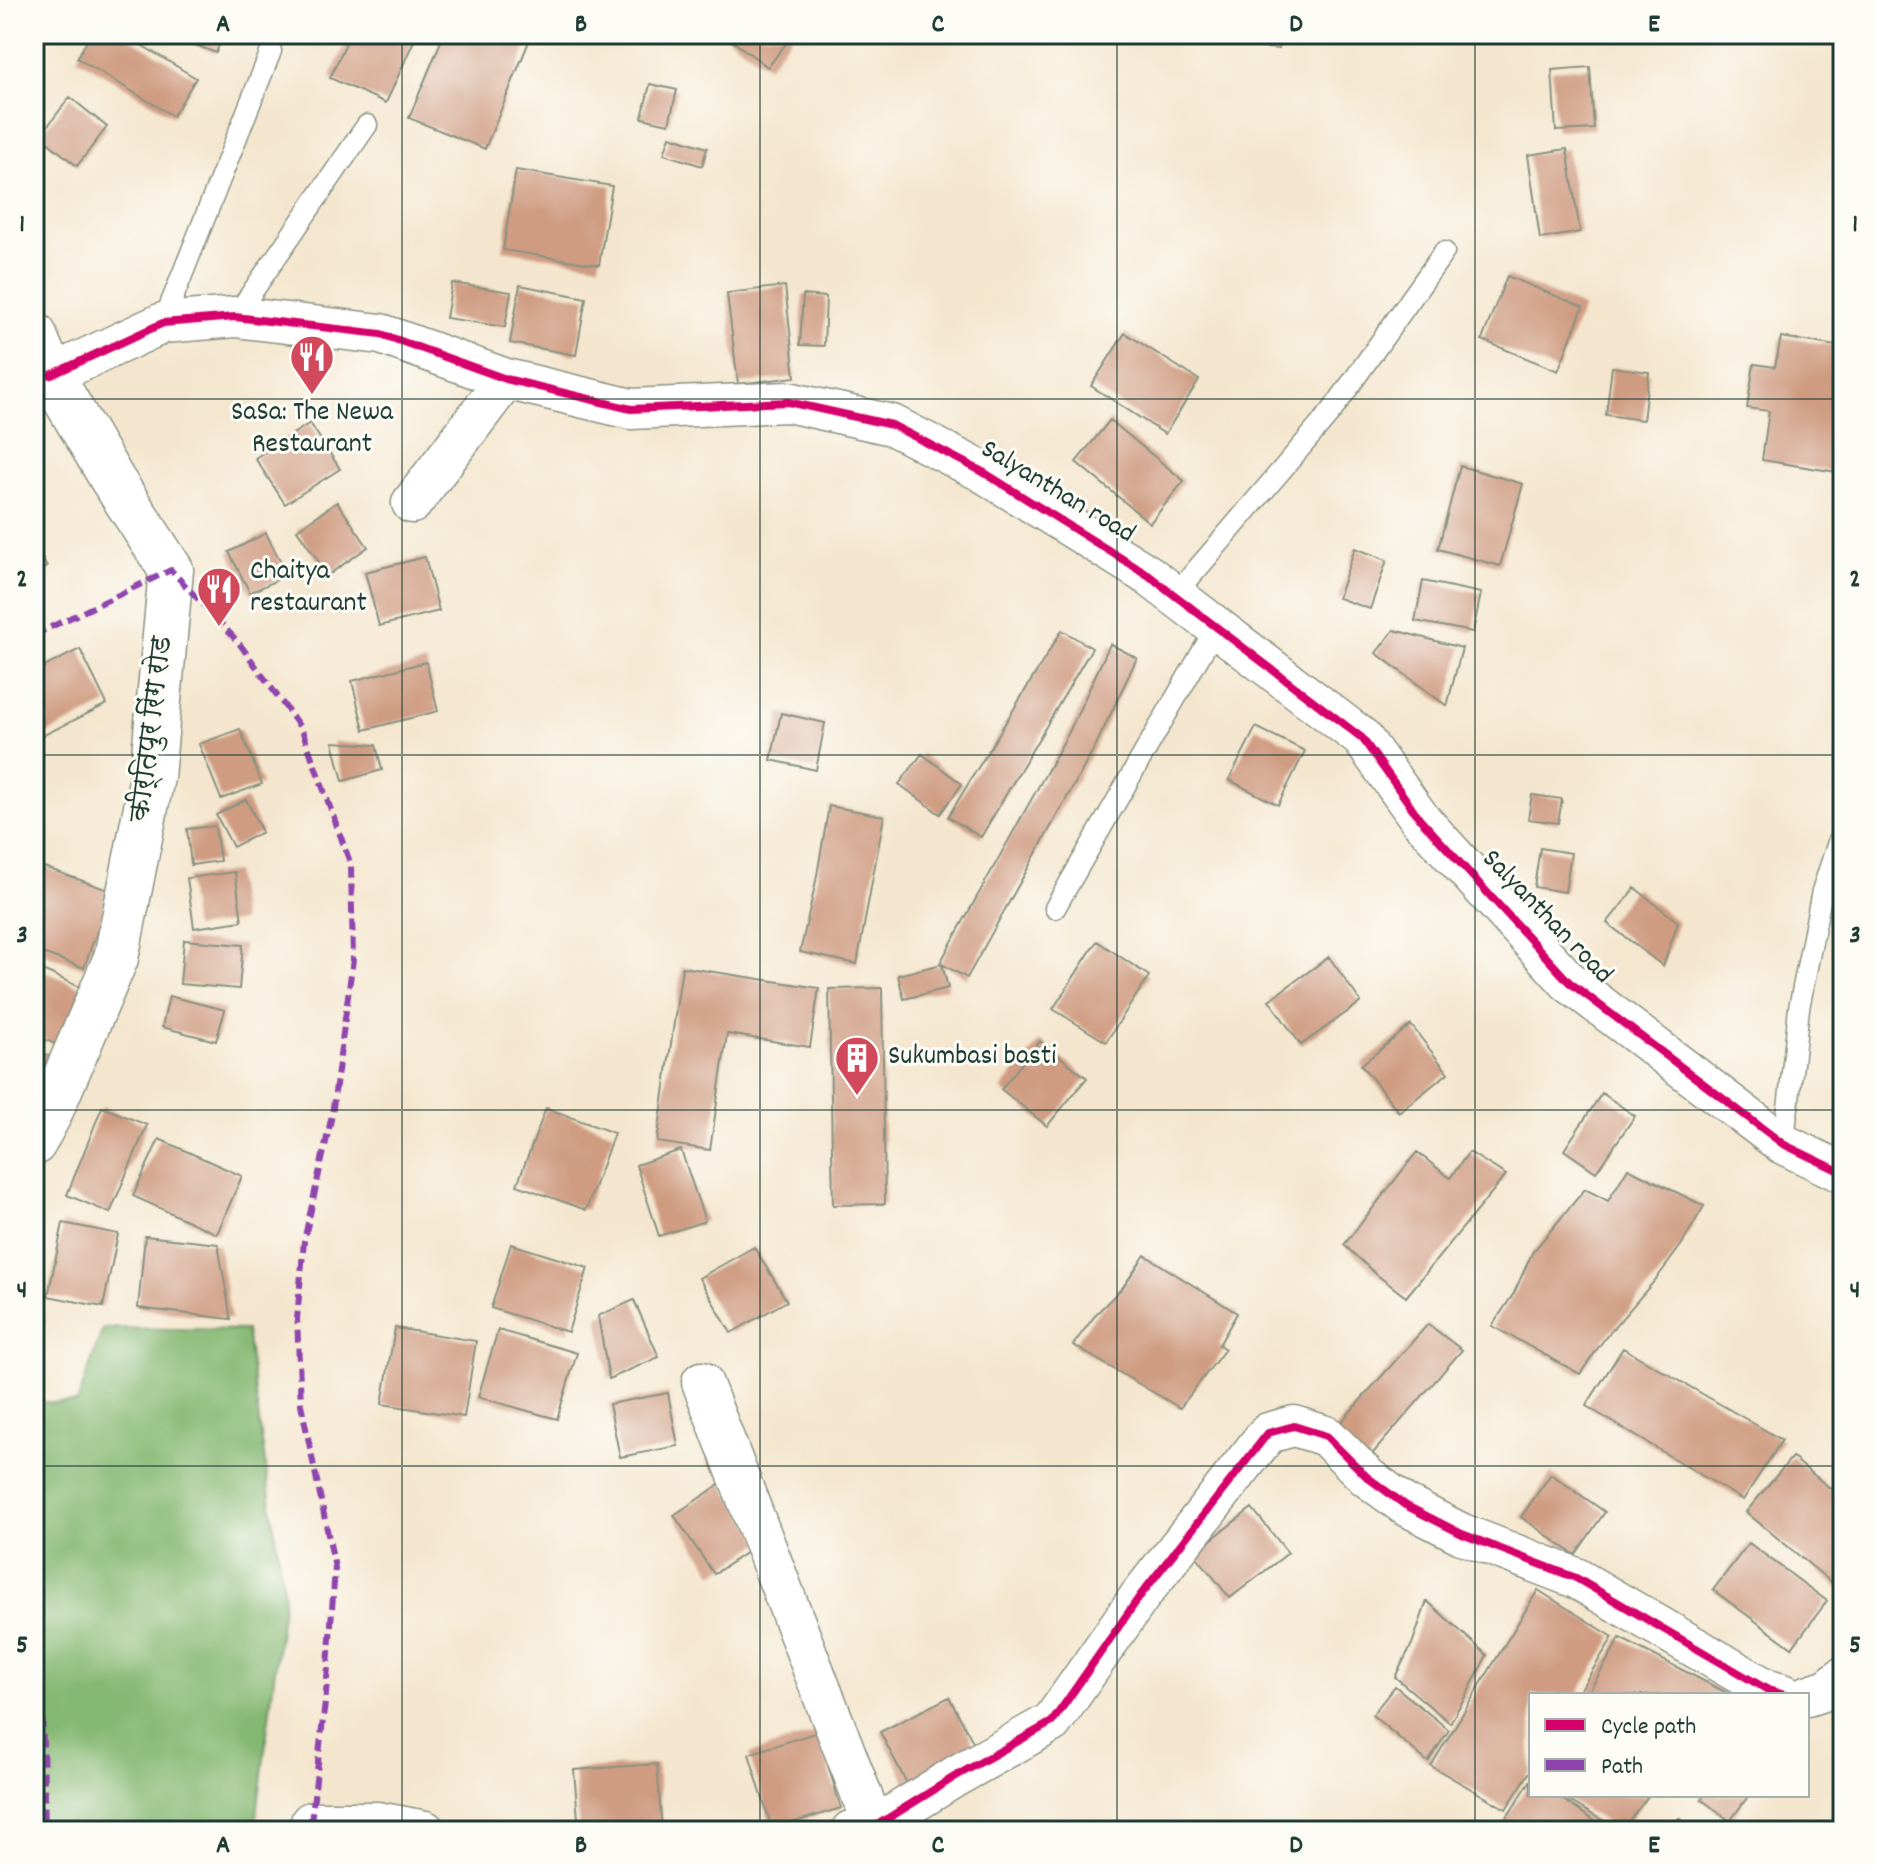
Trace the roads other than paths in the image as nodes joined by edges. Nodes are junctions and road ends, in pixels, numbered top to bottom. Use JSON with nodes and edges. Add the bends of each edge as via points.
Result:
{"nodes":[{"id":1,"x":271,"y":51,"type":"dead end"},
{"id":2,"x":367,"y":125,"type":"dead end"},
{"id":3,"x":1444,"y":252,"type":"dead end"},
{"id":4,"x":235,"y":317,"type":"junction"},
{"id":5,"x":163,"y":323,"type":"junction"},
{"id":6,"x":34,"y":334,"type":"edge"},
{"id":7,"x":51,"y":375,"type":"junction"},
{"id":8,"x":506,"y":379,"type":"junction"},
{"id":9,"x":412,"y":503,"type":"dead end"},
{"id":10,"x":1175,"y":595,"type":"junction"},
{"id":11,"x":1217,"y":626,"type":"junction"},
{"id":12,"x":1843,"y":827,"type":"edge"},
{"id":13,"x":1055,"y":908,"type":"dead end"},
{"id":14,"x":34,"y":1143,"type":"edge"},
{"id":15,"x":1783,"y":1144,"type":"junction"},
{"id":16,"x":1841,"y":1177,"type":"edge"},
{"id":17,"x":702,"y":1382,"type":"dead end"},
{"id":18,"x":1843,"y":1677,"type":"edge"},
{"id":19,"x":1778,"y":1693,"type":"edge"},
{"id":20,"x":1809,"y":1695,"type":"edge"},
{"id":21,"x":311,"y":1822,"type":"dead end"},
{"id":22,"x":863,"y":1829,"type":"edge"},
{"id":23,"x":425,"y":1831,"type":"edge"}],
"edges":[{"from":1,"to":5,"type":"lane"},
{"from":2,"to":4,"type":"lane"},
{"from":3,"to":10,"type":"lane","via":[[1331,412]]},
{"from":4,"to":5,"type":"street","name":"Salyanthan road"},
{"from":4,"to":8,"type":"street","name":"Salyanthan road","via":[[381,334]]},
{"from":5,"to":7,"type":"street","name":"Salyanthan road"},
{"from":6,"to":7,"type":"street","name":"कीर्तिपुर रिंग रोड"},
{"from":7,"to":14,"type":"street","name":"कीर्तिपुर रिंग रोड","via":[[171,570],[152,777],[116,958]]},
{"from":8,"to":9,"type":"street"},
{"from":8,"to":10,"type":"street","name":"Salyanthan road","via":[[631,409],[788,402],[892,425],[983,472]]},
{"from":10,"to":11,"type":"street","name":"Salyanthan road"},
{"from":11,"to":13,"type":"lane"},
{"from":11,"to":15,"type":"street","name":"Salyanthan road","via":[[1362,738],[1420,819],[1569,982]]},
{"from":12,"to":15,"type":"lane","via":[[1822,891],[1799,1008]]},
{"from":15,"to":16,"type":"street","name":"Salyanthan road"},
{"from":17,"to":22,"type":"street"},
{"from":18,"to":20,"type":"street"},
{"from":19,"to":22,"type":"street","via":[[1576,1578],[1462,1534],[1405,1505],[1326,1436],[1294,1426],[1268,1433],[1140,1596],[1052,1722]]},
{"from":21,"to":23,"type":"street","via":[[377,1822]]}]}
